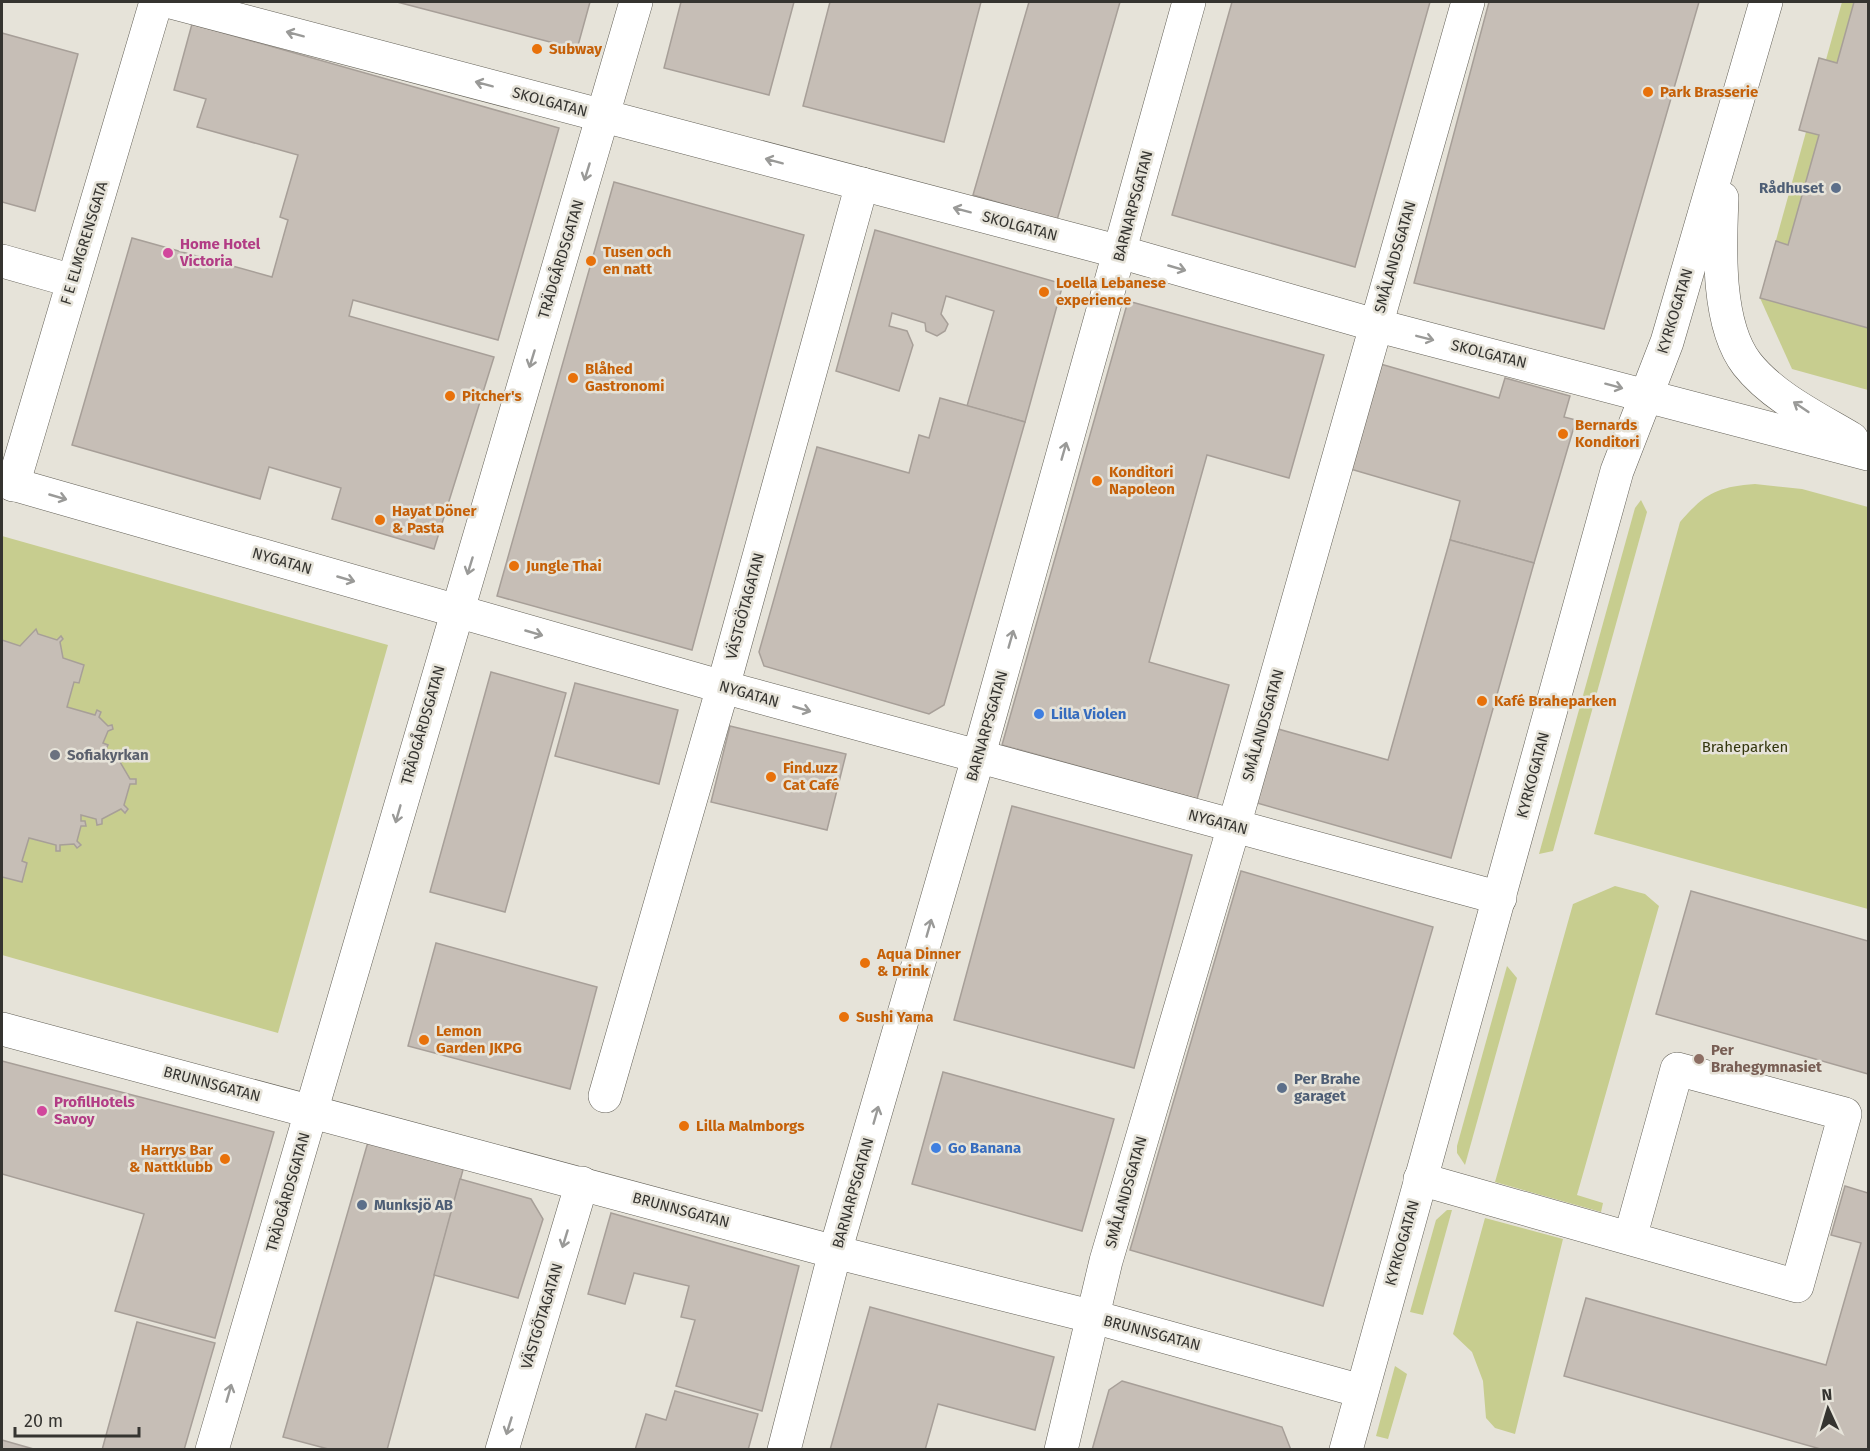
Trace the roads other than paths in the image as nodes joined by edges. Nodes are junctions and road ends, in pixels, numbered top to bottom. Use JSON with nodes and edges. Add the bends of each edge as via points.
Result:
{"nodes":[{"id":1,"x":156,"y":2,"type":"edge"},
{"id":2,"x":171,"y":2,"type":"edge"},
{"id":3,"x":636,"y":2,"type":"edge"},
{"id":4,"x":1188,"y":2,"type":"edge"},
{"id":5,"x":1468,"y":2,"type":"edge"},
{"id":6,"x":1766,"y":2,"type":"edge"},
{"id":7,"x":604,"y":116,"type":"junction"},
{"id":8,"x":1723,"y":149,"type":"junction"},
{"id":9,"x":862,"y":184,"type":"junction"},
{"id":10,"x":1120,"y":252,"type":"junction"},
{"id":11,"x":2,"y":261,"type":"edge"},
{"id":12,"x":73,"y":281,"type":"junction"},
{"id":13,"x":1375,"y":325,"type":"junction"},
{"id":14,"x":1647,"y":395,"type":"junction"},
{"id":15,"x":1869,"y":449,"type":"edge"},
{"id":16,"x":1869,"y":454,"type":"edge"},
{"id":17,"x":7,"y":483,"type":"edge"},
{"id":18,"x":457,"y":611,"type":"junction"},
{"id":19,"x":723,"y":687,"type":"junction"},
{"id":20,"x":978,"y":758,"type":"junction"},
{"id":21,"x":1234,"y":826,"type":"junction"},
{"id":22,"x":1500,"y":898,"type":"junction"},
{"id":23,"x":2,"y":1029,"type":"edge"},
{"id":24,"x":605,"y":1096,"type":"dead end"},
{"id":25,"x":312,"y":1110,"type":"junction"},
{"id":26,"x":1420,"y":1179,"type":"junction"},
{"id":27,"x":582,"y":1183,"type":"junction"},
{"id":28,"x":1630,"y":1238,"type":"junction"},
{"id":29,"x":835,"y":1252,"type":"junction"},
{"id":30,"x":1094,"y":1317,"type":"junction"},
{"id":31,"x":1362,"y":1391,"type":"junction"},
{"id":32,"x":212,"y":1449,"type":"edge"},
{"id":33,"x":502,"y":1449,"type":"edge"},
{"id":34,"x":784,"y":1449,"type":"edge"},
{"id":35,"x":1061,"y":1449,"type":"edge"},
{"id":36,"x":1346,"y":1449,"type":"edge"}],
"edges":[{"from":1,"to":12,"type":"street","name":"F E ELMGRENSGATA"},
{"from":7,"to":2,"type":"street","name":"SKOLGATAN","one_way":true},
{"from":3,"to":7,"type":"street","name":"TRÄDGÅRDSGATAN"},
{"from":4,"to":10,"type":"street","name":"BARNARPSGATAN"},
{"from":5,"to":13,"type":"street","name":"SMÅLANDSGATAN"},
{"from":6,"to":8,"type":"street","name":"KYRKOGATAN"},
{"from":9,"to":7,"type":"street","name":"SKOLGATAN","one_way":true},
{"from":7,"to":18,"type":"street","name":"TRÄDGÅRDSGATAN","one_way":true},
{"from":8,"to":14,"type":"street","name":"KYRKOGATAN","via":[[1667,342]]},
{"from":15,"to":8,"type":"street","one_way":true,"via":[[1771,387],[1747,363],[1726,312],[1719,265]]},
{"from":10,"to":9,"type":"street","name":"SKOLGATAN","one_way":true},
{"from":9,"to":19,"type":"street","name":"VÄSTGÖTAGATAN"},
{"from":10,"to":13,"type":"street","name":"SKOLGATAN","one_way":true},
{"from":20,"to":10,"type":"street","name":"BARNARPSGATAN","one_way":true},
{"from":11,"to":12,"type":"street"},
{"from":12,"to":17,"type":"street","name":"F E ELMGRENSGATA"},
{"from":13,"to":14,"type":"street","name":"SKOLGATAN","one_way":true},
{"from":13,"to":21,"type":"street","name":"SMÅLANDSGATAN"},
{"from":14,"to":16,"type":"street","name":"SKOLGATAN"},
{"from":14,"to":22,"type":"street","name":"KYRKOGATAN","via":[[1617,471]]},
{"from":17,"to":18,"type":"street","name":"NYGATAN","one_way":true},
{"from":18,"to":19,"type":"street","name":"NYGATAN","one_way":true},
{"from":18,"to":25,"type":"street","name":"TRÄDGÅRDSGATAN","one_way":true},
{"from":19,"to":20,"type":"street","name":"NYGATAN","one_way":true},
{"from":19,"to":24,"type":"street","name":"VÄSTGÖTAGATAN"},
{"from":20,"to":21,"type":"street","name":"NYGATAN"},
{"from":29,"to":20,"type":"street","name":"BARNARPSGATAN","one_way":true},
{"from":21,"to":22,"type":"street","name":"NYGATAN"},
{"from":21,"to":30,"type":"street","name":"SMÅLANDSGATAN","via":[[1106,1261]]},
{"from":22,"to":26,"type":"street","name":"KYRKOGATAN"},
{"from":23,"to":25,"type":"street","name":"BRUNNSGATAN"},
{"from":25,"to":27,"type":"street","name":"BRUNNSGATAN"},
{"from":32,"to":25,"type":"street","name":"TRÄDGÅRDSGATAN","one_way":true},
{"from":26,"to":28,"type":"street"},
{"from":26,"to":31,"type":"street","name":"KYRKOGATAN"},
{"from":27,"to":29,"type":"street","name":"BRUNNSGATAN"},
{"from":27,"to":33,"type":"street","name":"VÄSTGÖTAGATAN","one_way":true},
{"from":28,"to":28,"type":"street","via":[[1797,1286],[1845,1114],[1677,1069]]},
{"from":29,"to":30,"type":"street","name":"BRUNNSGATAN"},
{"from":29,"to":34,"type":"street","name":"BARNARPSGATAN"},
{"from":30,"to":31,"type":"street","name":"BRUNNSGATAN"},
{"from":30,"to":35,"type":"street","name":"SMÅLANDSGATAN"},
{"from":31,"to":36,"type":"street","name":"KYRKOGATAN"}]}
